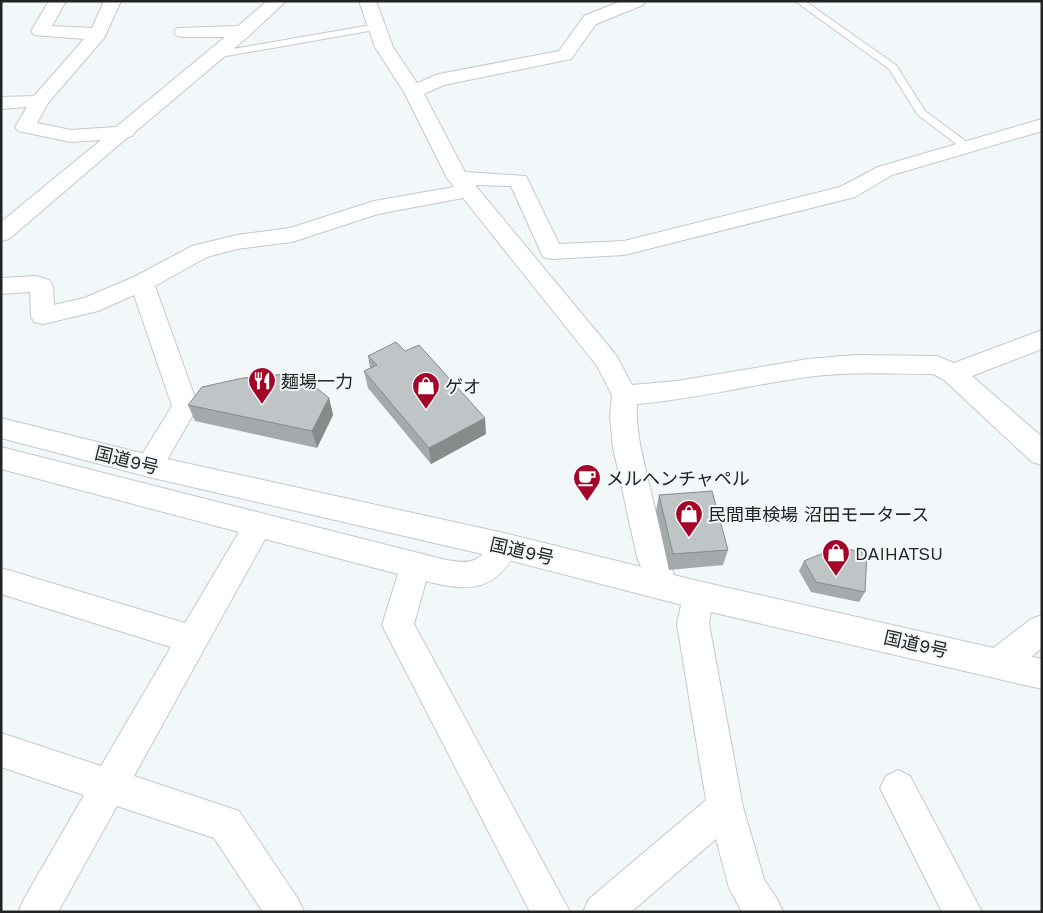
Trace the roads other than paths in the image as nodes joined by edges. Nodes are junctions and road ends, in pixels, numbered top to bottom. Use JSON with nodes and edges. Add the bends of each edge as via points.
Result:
{"nodes":[{"id":1,"x":58,"y":1,"type":"edge"},
{"id":2,"x":113,"y":1,"type":"edge"},
{"id":3,"x":278,"y":1,"type":"edge"},
{"id":4,"x":368,"y":1,"type":"edge"},
{"id":5,"x":637,"y":1,"type":"edge"},
{"id":6,"x":799,"y":1,"type":"edge"},
{"id":7,"x":377,"y":27,"type":"junction"},
{"id":8,"x":244,"y":31,"type":"junction"},
{"id":9,"x":183,"y":32,"type":"dead end"},
{"id":10,"x":98,"y":34,"type":"junction"},
{"id":11,"x":215,"y":55,"type":"junction"},
{"id":12,"x":413,"y":92,"type":"junction"},
{"id":13,"x":40,"y":101,"type":"junction"},
{"id":14,"x":1,"y":103,"type":"edge"},
{"id":15,"x":1042,"y":125,"type":"edge"},
{"id":16,"x":125,"y":132,"type":"junction"},
{"id":17,"x":968,"y":147,"type":"junction"},
{"id":18,"x":463,"y":185,"type":"junction"},
{"id":19,"x":1,"y":234,"type":"edge"},
{"id":20,"x":142,"y":283,"type":"junction"},
{"id":21,"x":1,"y":286,"type":"edge"},
{"id":22,"x":1042,"y":339,"type":"edge"},
{"id":23,"x":953,"y":373,"type":"junction"},
{"id":24,"x":625,"y":396,"type":"junction"},
{"id":25,"x":1,"y":428,"type":"edge"},
{"id":26,"x":1042,"y":454,"type":"edge"},
{"id":27,"x":1,"y":458,"type":"edge"},
{"id":28,"x":149,"y":466,"type":"junction"},
{"id":29,"x":258,"y":525,"type":"junction"},
{"id":30,"x":504,"y":546,"type":"junction"},
{"id":31,"x":416,"y":566,"type":"junction"},
{"id":32,"x":1,"y":581,"type":"edge"},
{"id":33,"x":663,"y":585,"type":"junction"},
{"id":34,"x":698,"y":595,"type":"junction"},
{"id":35,"x":1042,"y":629,"type":"edge"},
{"id":36,"x":192,"y":639,"type":"junction"},
{"id":37,"x":999,"y":663,"type":"junction"},
{"id":38,"x":1042,"y":674,"type":"edge"},
{"id":39,"x":1,"y":750,"type":"edge"},
{"id":40,"x":108,"y":785,"type":"junction"},
{"id":41,"x":898,"y":788,"type":"dead end"},
{"id":42,"x":725,"y":807,"type":"junction"},
{"id":43,"x":36,"y":912,"type":"edge"},
{"id":44,"x":285,"y":912,"type":"edge"},
{"id":45,"x":551,"y":912,"type":"edge"},
{"id":46,"x":602,"y":912,"type":"edge"},
{"id":47,"x":764,"y":912,"type":"edge"},
{"id":48,"x":963,"y":912,"type":"edge"}],
"edges":[{"from":1,"to":10,"type":"main road","via":[[40,31]]},
{"from":2,"to":10,"type":"main road"},
{"from":3,"to":8,"type":"main road"},
{"from":4,"to":7,"type":"main road"},
{"from":5,"to":12,"type":"main road","via":[[590,20],[565,55],[439,80]]},
{"from":6,"to":17,"type":"lane","via":[[893,67],[922,113]]},
{"from":7,"to":11,"type":"lane"},
{"from":7,"to":12,"type":"main road","via":[[384,47]]},
{"from":8,"to":9,"type":"main road"},
{"from":8,"to":11,"type":"main road"},
{"from":10,"to":13,"type":"main road"},
{"from":11,"to":16,"type":"main road"},
{"from":12,"to":18,"type":"main road"},
{"from":13,"to":14,"type":"main road"},
{"from":13,"to":16,"type":"main road","via":[[24,127],[71,136]]},
{"from":15,"to":17,"type":"main road"},
{"from":16,"to":19,"type":"main road"},
{"from":17,"to":18,"type":"main road","via":[[885,171],[847,192],[624,248],[551,252],[519,180]]},
{"from":18,"to":20,"type":"main road","via":[[374,208],[292,235],[237,242],[200,251]]},
{"from":18,"to":24,"type":"main road","via":[[607,361]]},
{"from":20,"to":21,"type":"main road","via":[[90,305],[43,316],[41,286]]},
{"from":20,"to":28,"type":"main road","via":[[186,406]]},
{"from":22,"to":23,"type":"main road"},
{"from":23,"to":24,"type":"main road","via":[[937,365],[855,364],[808,368],[677,391]]},
{"from":23,"to":26,"type":"main road"},
{"from":24,"to":33,"type":"main road","via":[[623,417],[627,447],[652,557]]},
{"from":25,"to":28,"type":"main road","name":"国道9号"},
{"from":27,"to":29,"type":"main road"},
{"from":28,"to":30,"type":"main road","name":"国道9号"},
{"from":29,"to":31,"type":"main road"},
{"from":29,"to":36,"type":"main road"},
{"from":30,"to":31,"type":"main road","via":[[492,564],[475,574],[459,575]]},
{"from":30,"to":33,"type":"main road","name":"国道9号"},
{"from":31,"to":45,"type":"main road","via":[[398,625]]},
{"from":32,"to":36,"type":"main road"},
{"from":33,"to":34,"type":"main road","name":"国道9号"},
{"from":34,"to":37,"type":"main road","name":"国道9号"},
{"from":34,"to":42,"type":"main road","via":[[693,624]]},
{"from":35,"to":37,"type":"main road"},
{"from":36,"to":40,"type":"main road"},
{"from":37,"to":38,"type":"main road","name":"国道9号"},
{"from":39,"to":40,"type":"main road"},
{"from":40,"to":43,"type":"main road"},
{"from":40,"to":44,"type":"main road","via":[[226,824]]},
{"from":41,"to":48,"type":"main road"},
{"from":42,"to":46,"type":"main road"},
{"from":42,"to":47,"type":"main road","via":[[748,888]]}]}
